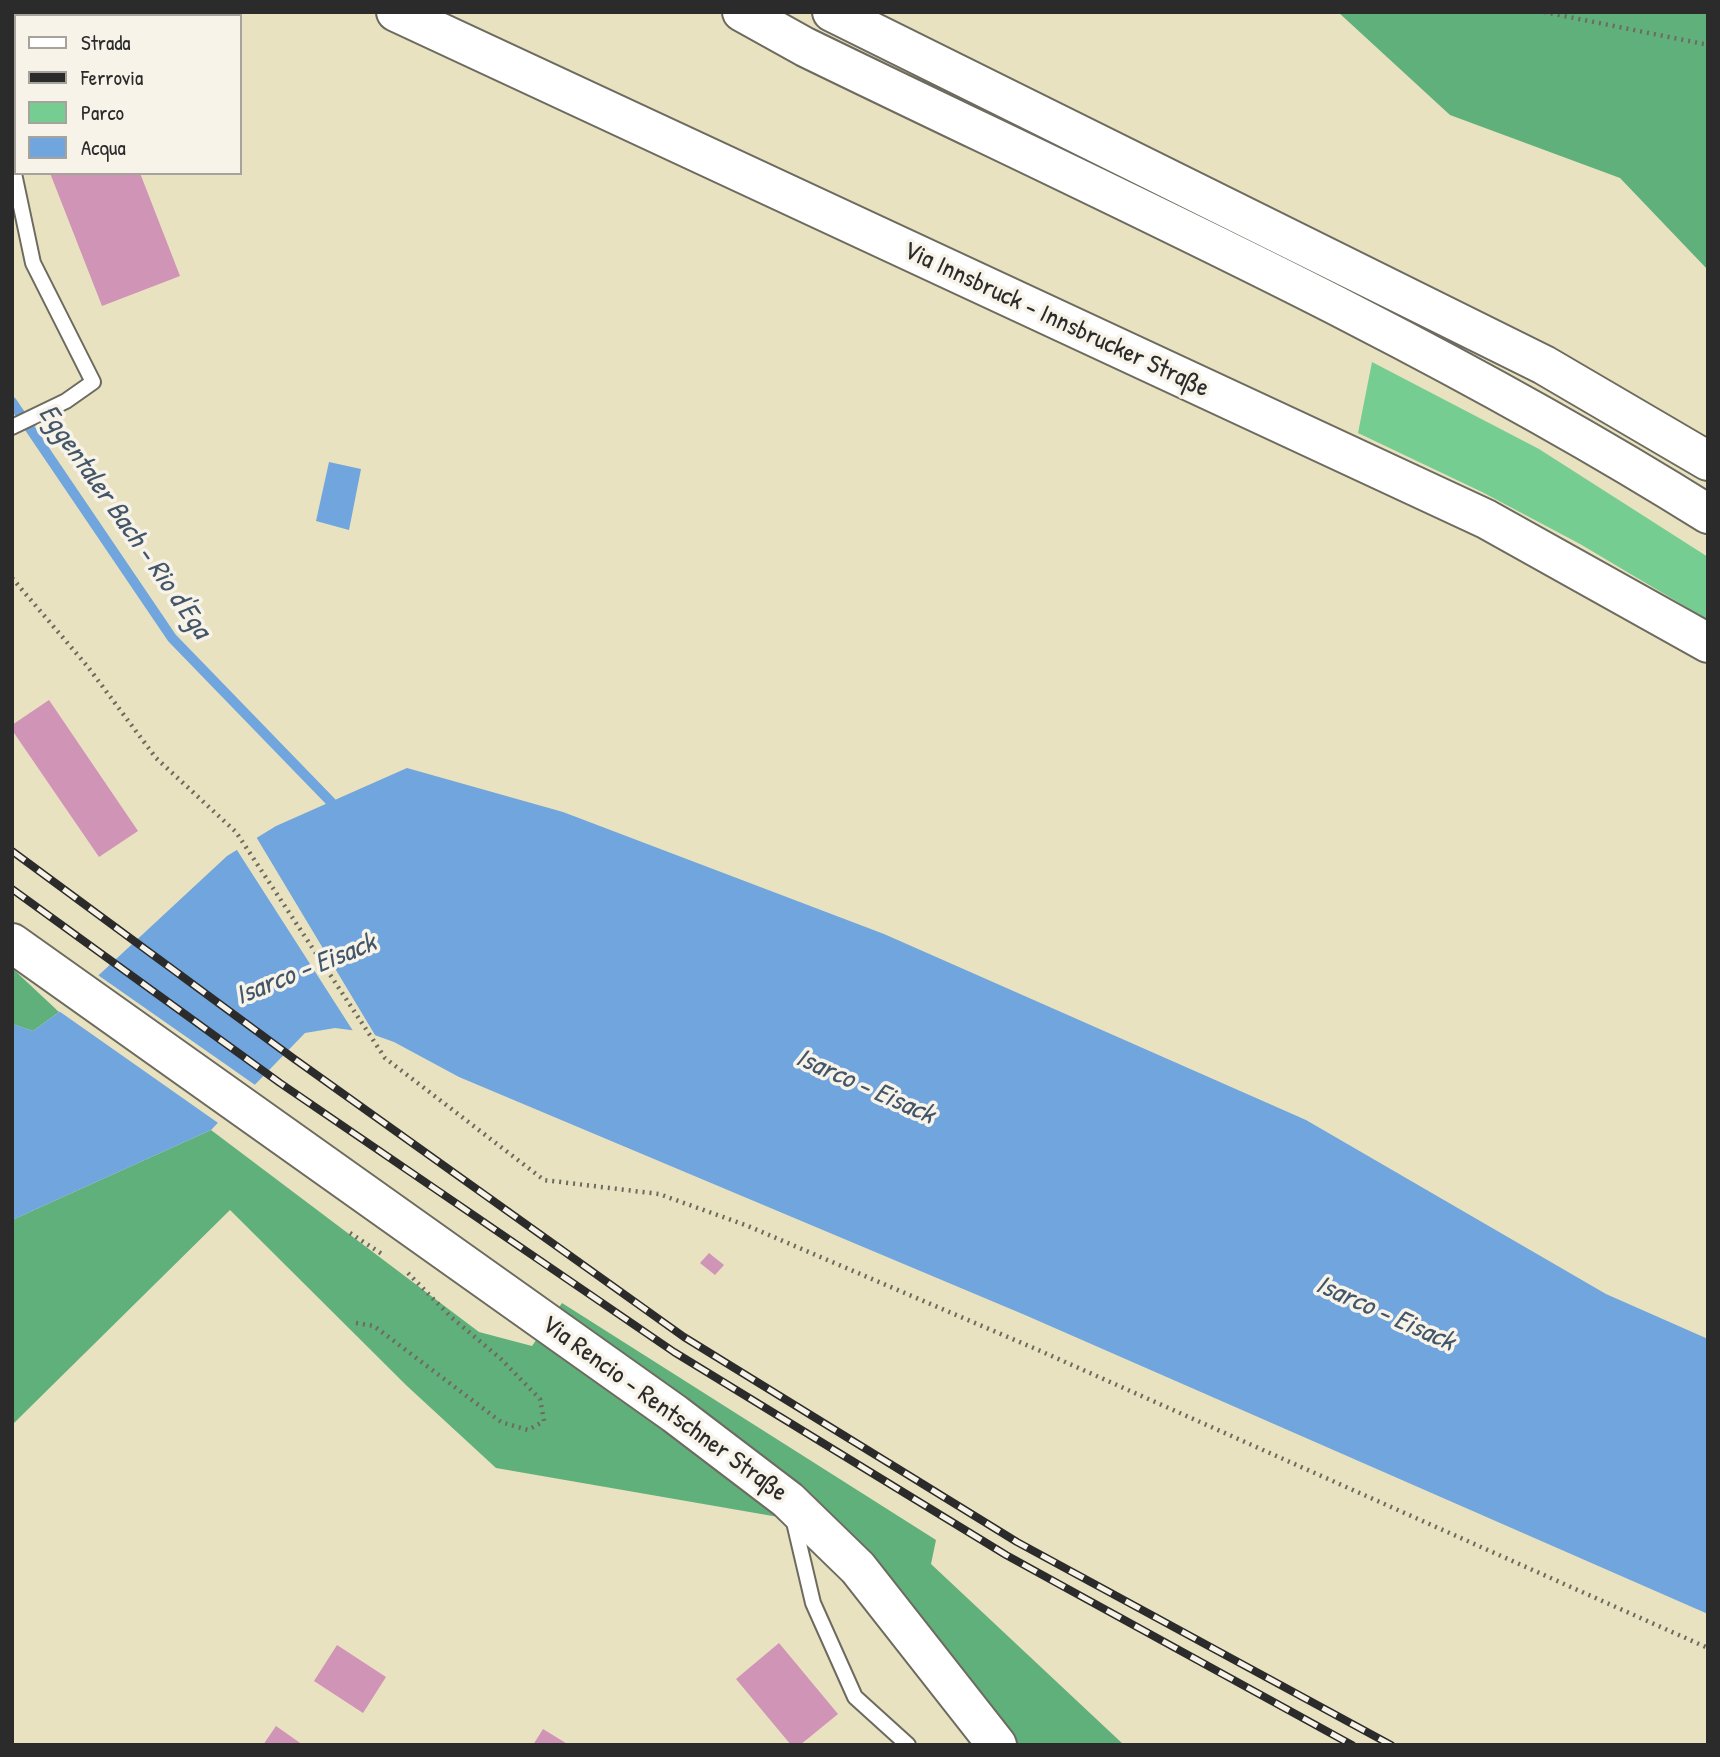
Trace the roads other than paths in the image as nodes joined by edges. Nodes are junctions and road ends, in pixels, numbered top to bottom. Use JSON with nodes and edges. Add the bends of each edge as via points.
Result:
{"nodes":[{"id":1,"x":396,"y":12,"type":"edge"},
{"id":2,"x":742,"y":12,"type":"edge"},
{"id":3,"x":832,"y":12,"type":"edge"},
{"id":4,"x":14,"y":175,"type":"edge"},
{"id":5,"x":12,"y":427,"type":"edge"},
{"id":6,"x":1708,"y":461,"type":"edge"},
{"id":7,"x":1708,"y":514,"type":"edge"},
{"id":8,"x":1708,"y":643,"type":"edge"},
{"id":9,"x":12,"y":943,"type":"edge"},
{"id":10,"x":788,"y":1500,"type":"junction"},
{"id":11,"x":908,"y":1745,"type":"edge"},
{"id":12,"x":997,"y":1745,"type":"edge"}],
"edges":[{"from":1,"to":8,"type":"main road","name":"Via Innsbruck - Innsbrucker Straße","via":[[1486,519]]},
{"from":2,"to":7,"type":"main road","via":[[1392,334],[1531,408]]},
{"from":3,"to":6,"type":"main road","via":[[1544,365]]},
{"from":4,"to":5,"type":"lane","via":[[33,263],[93,382]]},
{"from":9,"to":10,"type":"main road","name":"Via Rencio - Rentschner Straße","via":[[675,1414]]},
{"from":10,"to":11,"type":"lane","via":[[813,1604],[855,1697]]},
{"from":10,"to":12,"type":"main road","name":"Via Rencio - Rentschner Straße","via":[[858,1568]]}]}
